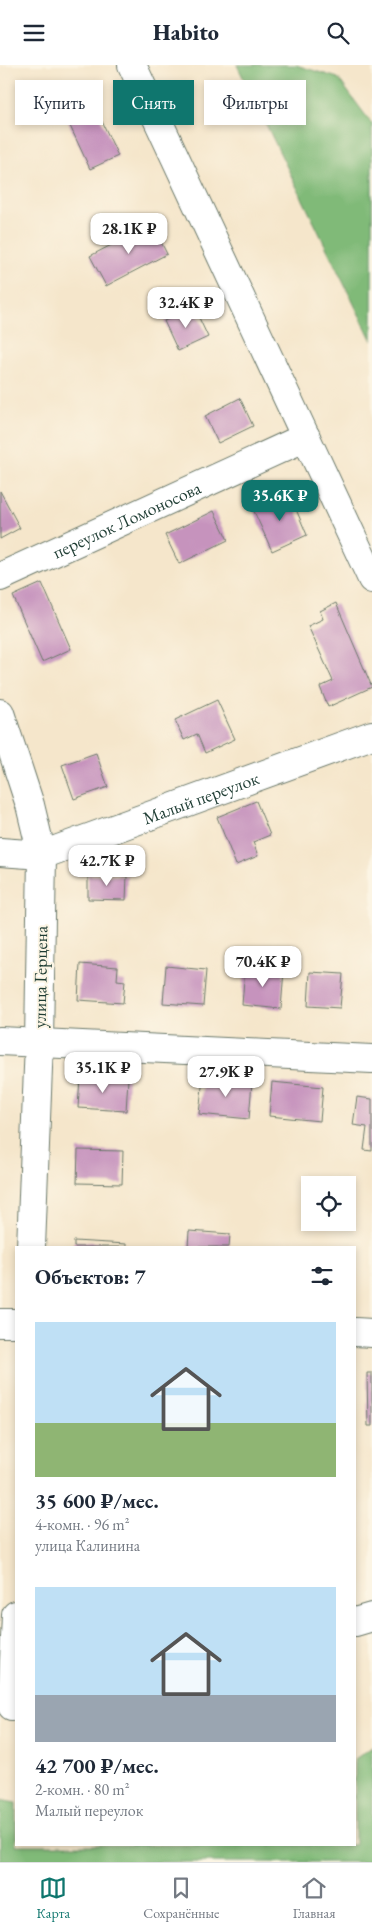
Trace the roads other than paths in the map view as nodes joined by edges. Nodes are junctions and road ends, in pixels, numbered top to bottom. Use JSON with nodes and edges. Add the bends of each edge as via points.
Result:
{"nodes":[{"id":1,"x":132,"y":65,"type":"edge"},
{"id":2,"x":306,"y":437,"type":"junction"},
{"id":3,"x":0,"y":577,"type":"edge"},
{"id":4,"x":372,"y":579,"type":"edge"},
{"id":5,"x":0,"y":713,"type":"edge"},
{"id":6,"x":372,"y":735,"type":"edge"},
{"id":7,"x":0,"y":852,"type":"edge"},
{"id":8,"x":42,"y":855,"type":"junction"},
{"id":9,"x":0,"y":1041,"type":"edge"},
{"id":10,"x":39,"y":1042,"type":"junction"},
{"id":11,"x":372,"y":1059,"type":"edge"},
{"id":12,"x":31,"y":1246,"type":"edge"},
{"id":13,"x":0,"y":1323,"type":"edge"},
{"id":14,"x":15,"y":1323,"type":"edge"},
{"id":15,"x":356,"y":1332,"type":"edge"},
{"id":16,"x":372,"y":1333,"type":"edge"},
{"id":17,"x":372,"y":1617,"type":"edge"},
{"id":18,"x":356,"y":1622,"type":"edge"},
{"id":19,"x":15,"y":1630,"type":"edge"},
{"id":20,"x":10,"y":1707,"type":"edge"}],
"edges":[{"from":1,"to":2,"type":"street"},
{"from":2,"to":3,"type":"street","name":"переулок Ломоносова"},
{"from":2,"to":4,"type":"street"},
{"from":5,"to":8,"type":"street","name":"улица Герцена","via":[[30,805]]},
{"from":6,"to":8,"type":"street","name":"Малый переулок"},
{"from":7,"to":8,"type":"street","name":"Малый переулок"},
{"from":8,"to":10,"type":"street","name":"улица Герцена"},
{"from":9,"to":10,"type":"street"},
{"from":10,"to":11,"type":"street"},
{"from":10,"to":12,"type":"street","name":"улица Герцена"},
{"from":13,"to":14,"type":"street"},
{"from":15,"to":16,"type":"street"},
{"from":17,"to":18,"type":"street"},
{"from":19,"to":20,"type":"street"}]}
